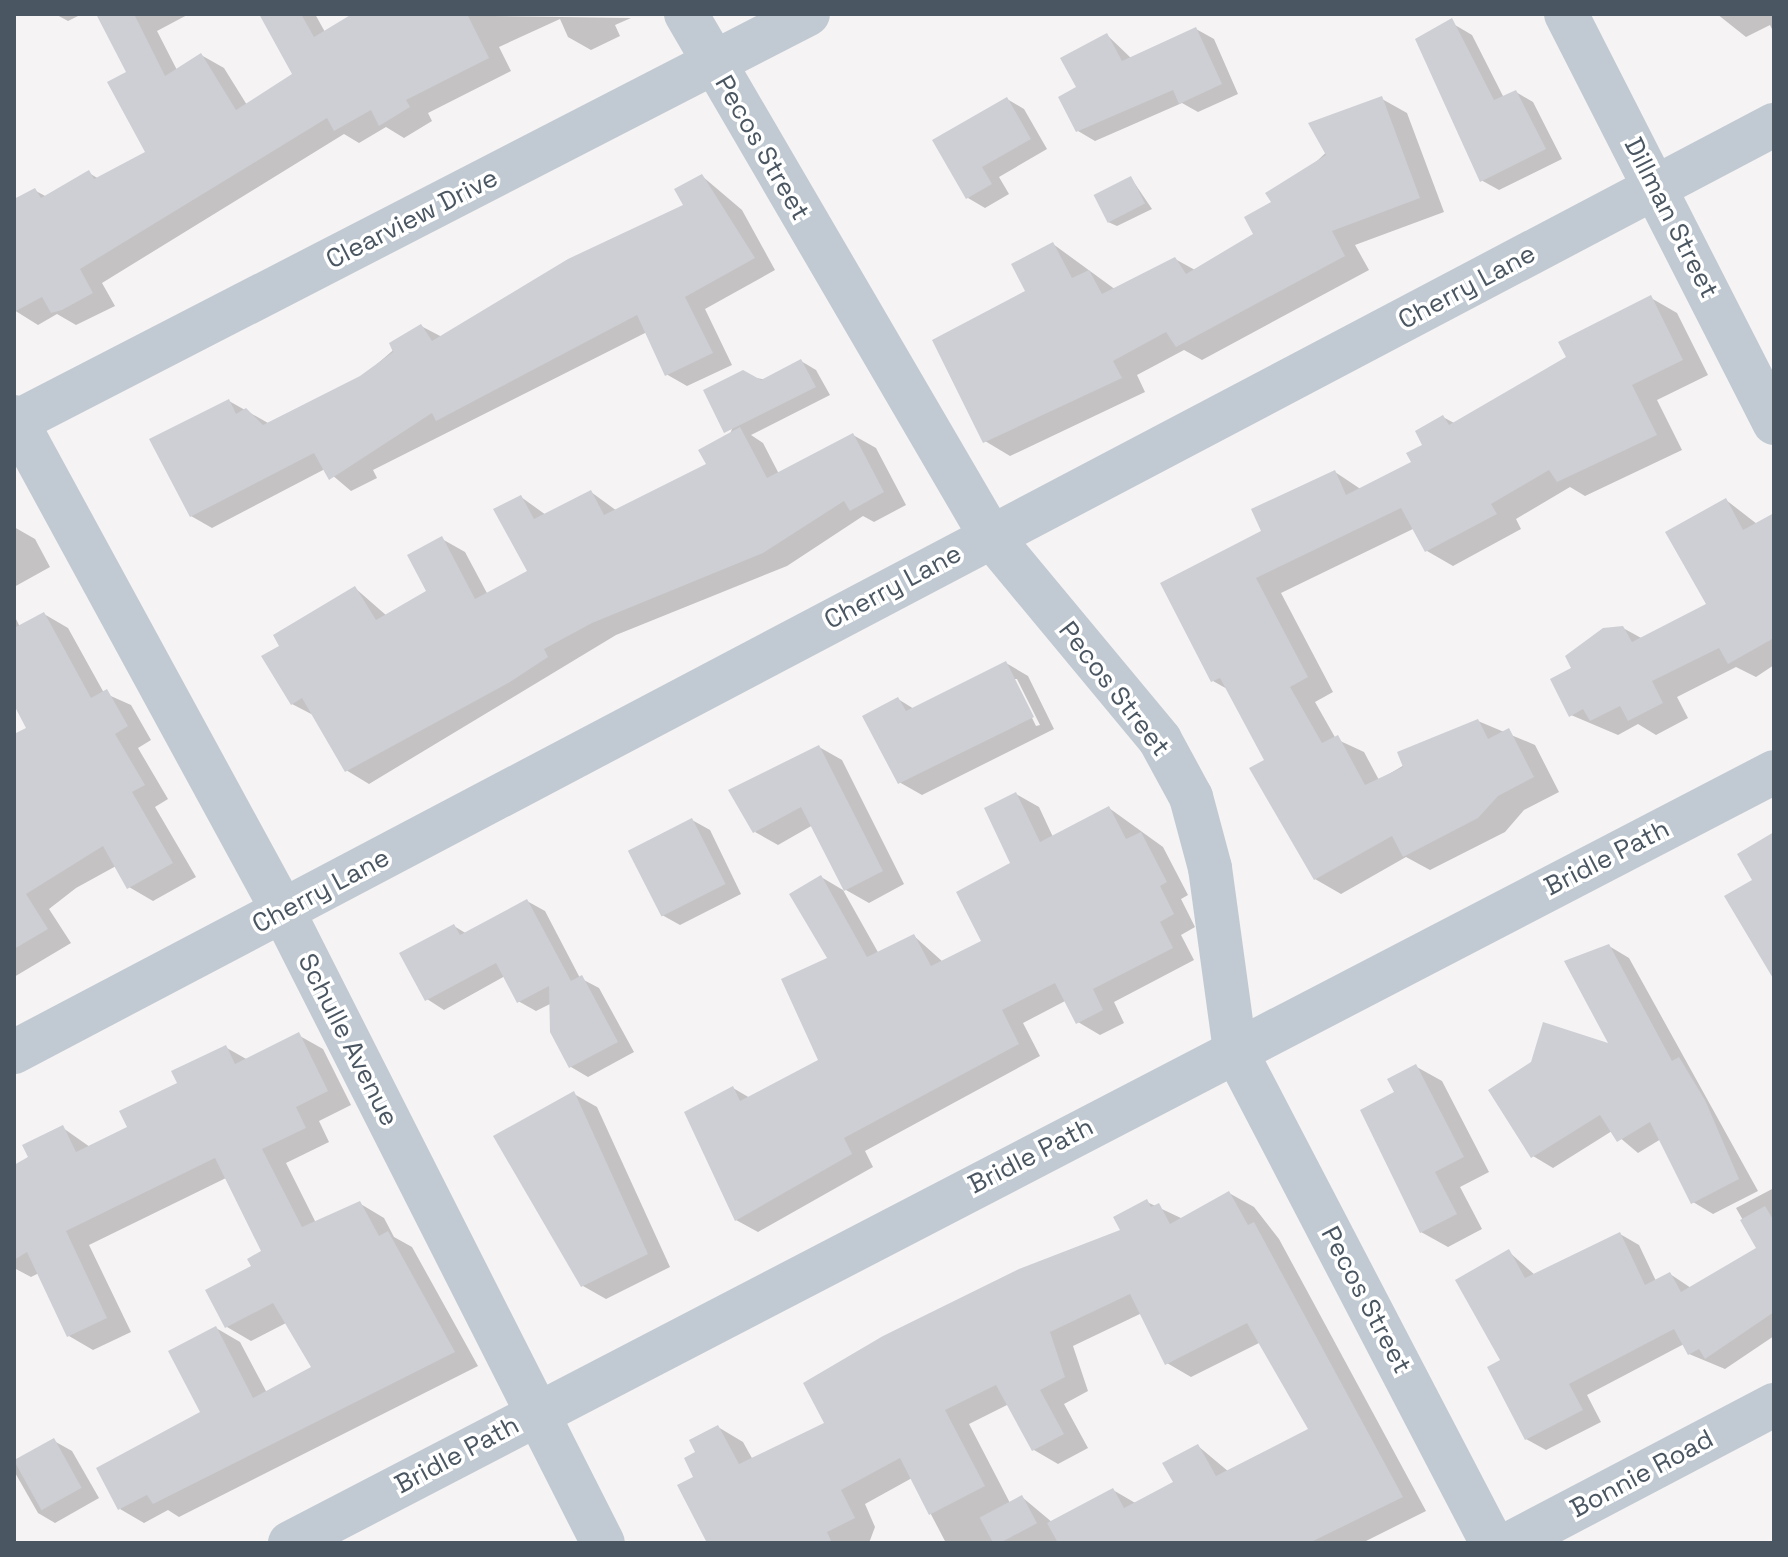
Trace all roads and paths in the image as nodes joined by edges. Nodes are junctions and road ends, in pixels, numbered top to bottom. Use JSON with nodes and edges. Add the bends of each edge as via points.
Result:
{"nodes":[{"id":1,"x":686,"y":14,"type":"edge"},
{"id":2,"x":808,"y":14,"type":"edge"},
{"id":3,"x":1566,"y":14,"type":"edge"},
{"id":4,"x":714,"y":65,"type":"junction"},
{"id":5,"x":1774,"y":125,"type":"edge"},
{"id":6,"x":1656,"y":188,"type":"junction"},
{"id":7,"x":15,"y":420,"type":"edge"},
{"id":8,"x":1774,"y":423,"type":"edge"},
{"id":9,"x":990,"y":535,"type":"junction"},
{"id":10,"x":1774,"y":772,"type":"edge"},
{"id":11,"x":283,"y":911,"type":"junction"},
{"id":12,"x":1235,"y":1050,"type":"junction"},
{"id":13,"x":14,"y":1052,"type":"edge"},
{"id":14,"x":1774,"y":1405,"type":"edge"},
{"id":15,"x":538,"y":1412,"type":"junction"},
{"id":16,"x":290,"y":1543,"type":"edge"},
{"id":17,"x":603,"y":1543,"type":"edge"},
{"id":18,"x":1492,"y":1543,"type":"edge"},
{"id":19,"x":1511,"y":1543,"type":"edge"}],
"edges":[{"from":1,"to":4,"type":"street","name":"Pecos Street"},
{"from":2,"to":4,"type":"street","name":"Clearview Drive"},
{"from":3,"to":6,"type":"street","name":"Dillman Street"},
{"from":4,"to":7,"type":"street","name":"Clearview Drive"},
{"from":4,"to":9,"type":"street","name":"Pecos Street"},
{"from":5,"to":6,"type":"street","name":"Cherry Lane"},
{"from":6,"to":8,"type":"street","name":"Dillman Street"},
{"from":6,"to":9,"type":"street","name":"Cherry Lane"},
{"from":7,"to":11,"type":"street","name":"Schulle Avenue"},
{"from":9,"to":11,"type":"street","name":"Cherry Lane"},
{"from":9,"to":12,"type":"street","name":"Pecos Street","via":[[1160,740],[1191,797],[1210,868]]},
{"from":10,"to":12,"type":"street","name":"Bridle Path"},
{"from":11,"to":13,"type":"street","name":"Cherry Lane"},
{"from":11,"to":15,"type":"street","name":"Schulle Avenue"},
{"from":12,"to":15,"type":"street","name":"Bridle Path"},
{"from":12,"to":18,"type":"street","name":"Pecos Street"},
{"from":14,"to":19,"type":"street","name":"Bonnie Road"},
{"from":15,"to":16,"type":"street","name":"Bridle Path"},
{"from":15,"to":17,"type":"street","name":"Schulle Avenue"}]}
